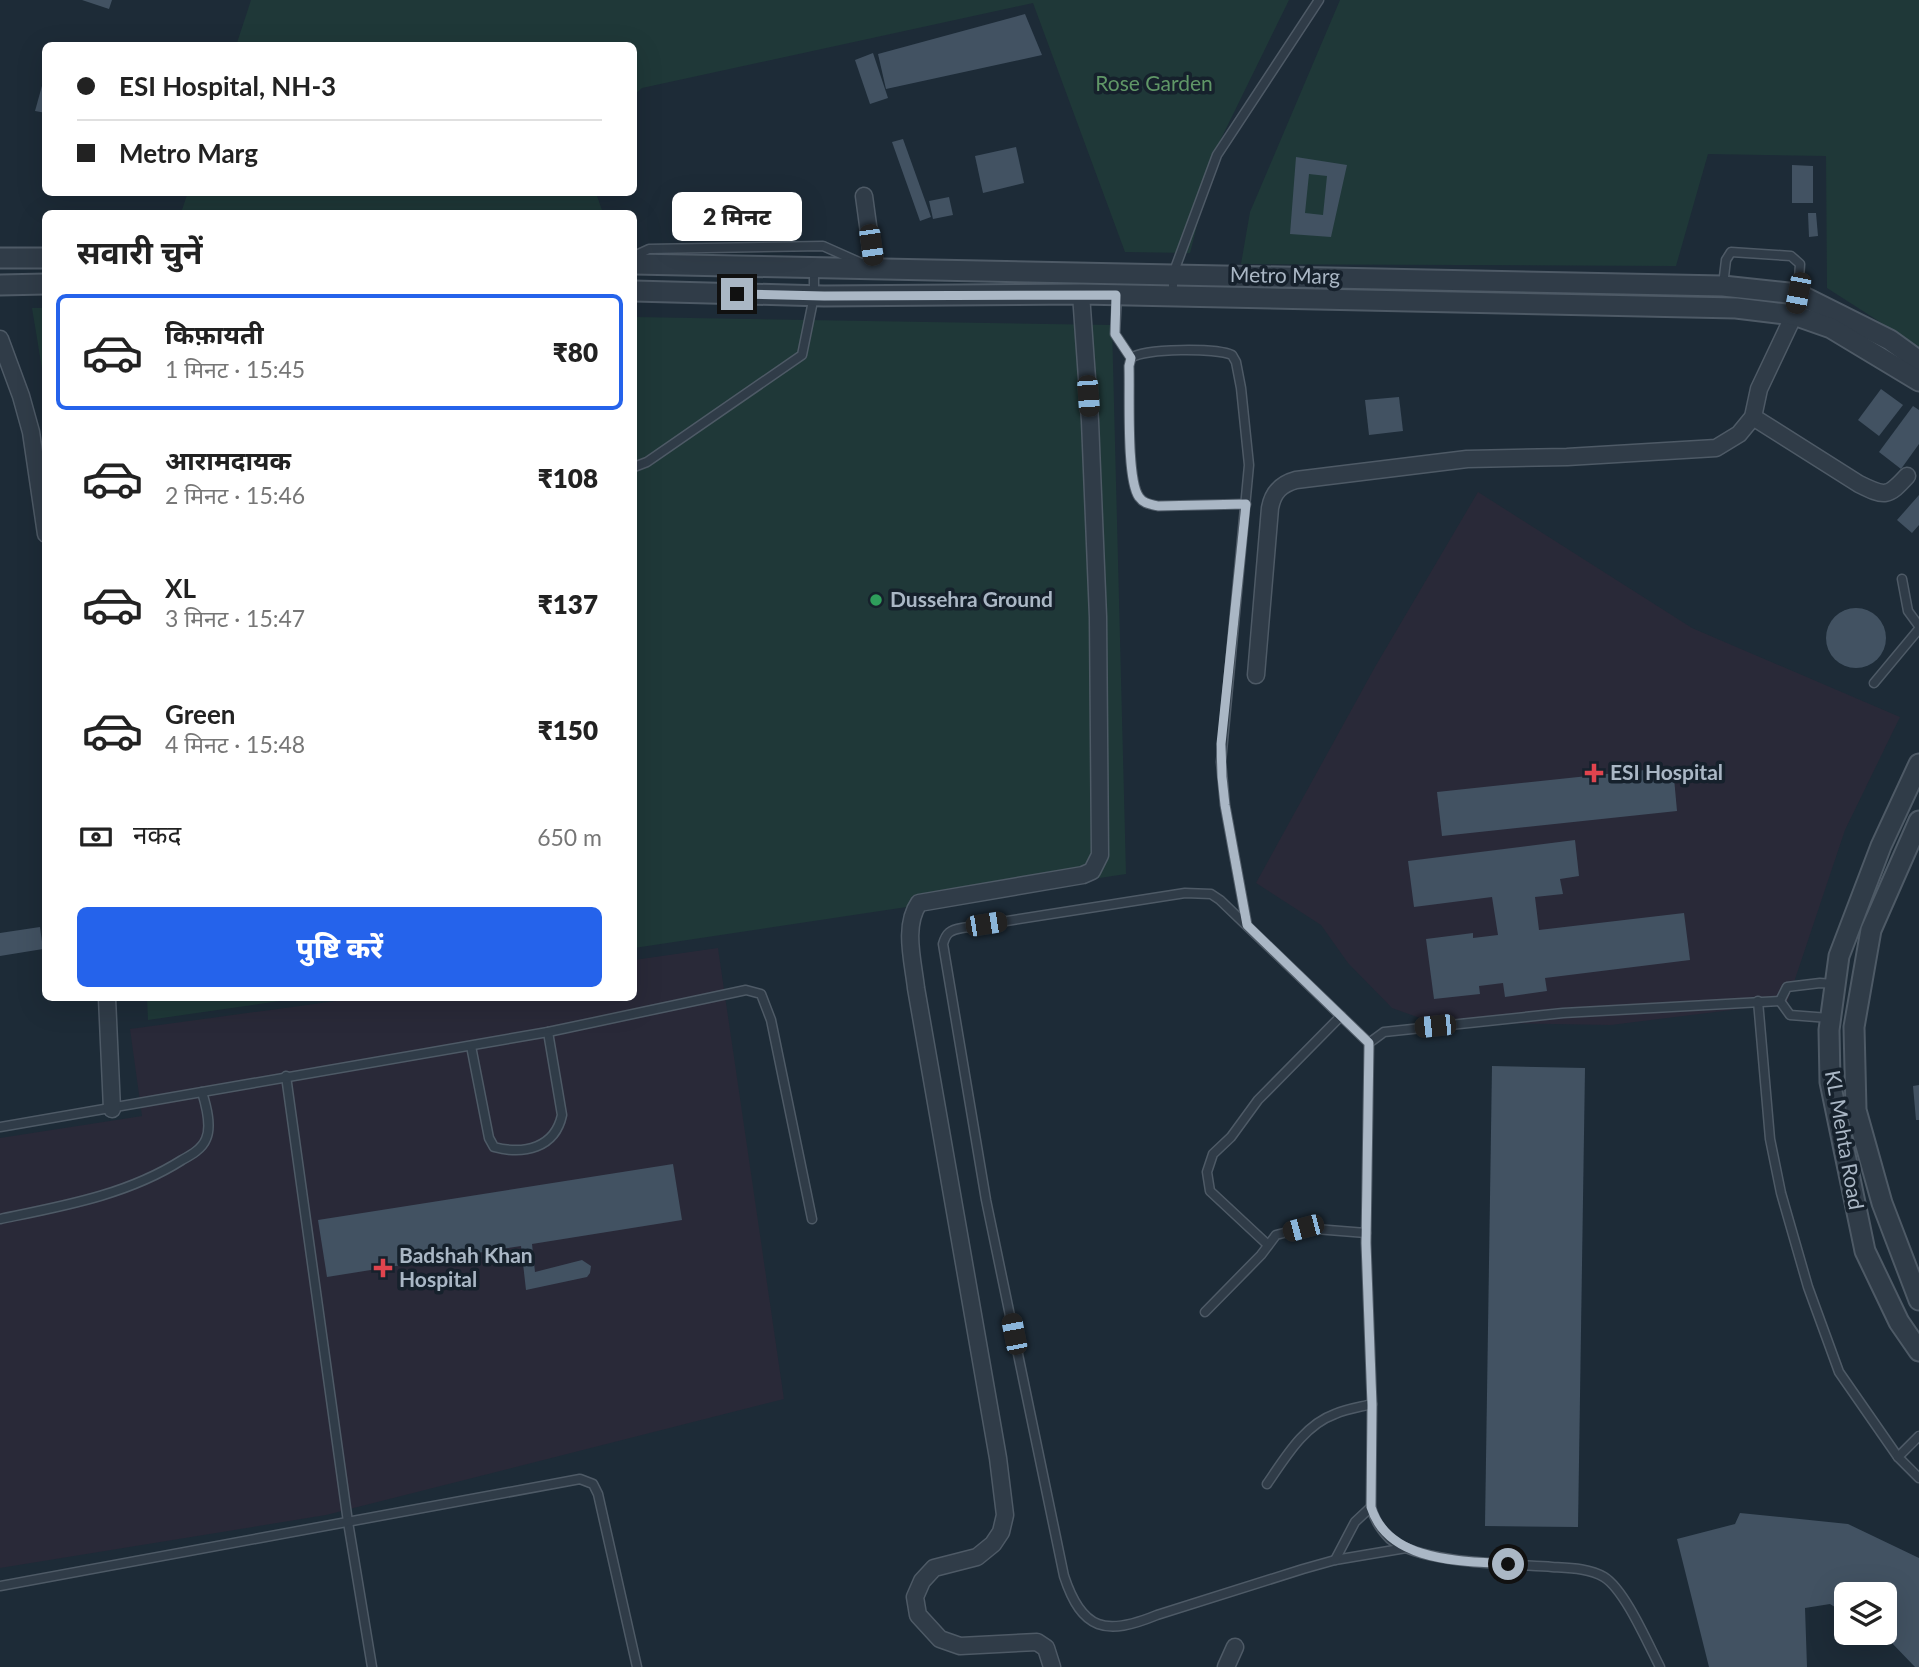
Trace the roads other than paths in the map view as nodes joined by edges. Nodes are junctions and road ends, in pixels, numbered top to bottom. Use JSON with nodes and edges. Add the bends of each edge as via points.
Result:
{"nodes":[{"id":1,"x":1319,"y":0,"type":"edge"},
{"id":2,"x":864,"y":196,"type":"dead end"},
{"id":3,"x":637,"y":255,"type":"edge"},
{"id":4,"x":0,"y":258,"type":"edge"},
{"id":5,"x":42,"y":258,"type":"edge"},
{"id":6,"x":637,"y":264,"type":"edge"},
{"id":7,"x":814,"y":268,"type":"junction"},
{"id":8,"x":874,"y":269,"type":"junction"},
{"id":9,"x":1173,"y":274,"type":"junction"},
{"id":10,"x":42,"y":284,"type":"edge"},
{"id":11,"x":0,"y":285,"type":"edge"},
{"id":12,"x":1723,"y":286,"type":"junction"},
{"id":13,"x":637,"y":291,"type":"edge"},
{"id":14,"x":1798,"y":293,"type":"junction"},
{"id":15,"x":1081,"y":294,"type":"junction"},
{"id":16,"x":1116,"y":295,"type":"junction"},
{"id":17,"x":814,"y":296,"type":"junction"},
{"id":18,"x":1172,"y":297,"type":"junction"},
{"id":19,"x":1794,"y":315,"type":"junction"},
{"id":20,"x":0,"y":339,"type":"edge"},
{"id":21,"x":1131,"y":358,"type":"junction"},
{"id":22,"x":1919,"y":361,"type":"edge"},
{"id":23,"x":1919,"y":381,"type":"edge"},
{"id":24,"x":1753,"y":417,"type":"junction"},
{"id":25,"x":637,"y":466,"type":"edge"},
{"id":26,"x":1908,"y":476,"type":"dead end"},
{"id":27,"x":1246,"y":504,"type":"junction"},
{"id":28,"x":42,"y":507,"type":"edge"},
{"id":29,"x":1902,"y":579,"type":"dead end"},
{"id":30,"x":1919,"y":628,"type":"edge"},
{"id":31,"x":1256,"y":675,"type":"dead end"},
{"id":32,"x":1874,"y":683,"type":"dead end"},
{"id":33,"x":1919,"y":764,"type":"edge"},
{"id":34,"x":1919,"y":821,"type":"edge"},
{"id":35,"x":1247,"y":925,"type":"junction"},
{"id":36,"x":1835,"y":984,"type":"junction"},
{"id":37,"x":107,"y":1001,"type":"edge"},
{"id":38,"x":1758,"y":1001,"type":"junction"},
{"id":39,"x":1780,"y":1001,"type":"junction"},
{"id":40,"x":1341,"y":1016,"type":"junction"},
{"id":41,"x":1830,"y":1018,"type":"junction"},
{"id":42,"x":548,"y":1032,"type":"junction"},
{"id":43,"x":1369,"y":1043,"type":"junction"},
{"id":44,"x":471,"y":1046,"type":"junction"},
{"id":45,"x":286,"y":1076,"type":"junction"},
{"id":46,"x":202,"y":1092,"type":"junction"},
{"id":47,"x":112,"y":1109,"type":"junction"},
{"id":48,"x":0,"y":1127,"type":"edge"},
{"id":49,"x":0,"y":1219,"type":"edge"},
{"id":50,"x":812,"y":1219,"type":"dead end"},
{"id":51,"x":1366,"y":1233,"type":"junction"},
{"id":52,"x":1268,"y":1245,"type":"junction"},
{"id":53,"x":1918,"y":1298,"type":"edge"},
{"id":54,"x":1205,"y":1312,"type":"dead end"},
{"id":55,"x":1919,"y":1351,"type":"edge"},
{"id":56,"x":1372,"y":1405,"type":"junction"},
{"id":57,"x":1919,"y":1436,"type":"edge"},
{"id":58,"x":1898,"y":1457,"type":"junction"},
{"id":59,"x":1919,"y":1478,"type":"edge"},
{"id":60,"x":1267,"y":1484,"type":"dead end"},
{"id":61,"x":1371,"y":1507,"type":"junction"},
{"id":62,"x":348,"y":1522,"type":"junction"},
{"id":63,"x":1406,"y":1548,"type":"junction"},
{"id":64,"x":1335,"y":1560,"type":"junction"},
{"id":65,"x":0,"y":1586,"type":"edge"},
{"id":66,"x":1235,"y":1647,"type":"dead end"},
{"id":67,"x":372,"y":1667,"type":"edge"},
{"id":68,"x":637,"y":1667,"type":"edge"},
{"id":69,"x":1052,"y":1667,"type":"edge"},
{"id":70,"x":1226,"y":1667,"type":"edge"},
{"id":71,"x":1660,"y":1667,"type":"edge"}],
"edges":[{"from":1,"to":9,"type":"lane","via":[[1217,155]]},
{"from":2,"to":8,"type":"street"},
{"from":3,"to":8,"type":"lane","via":[[649,249],[823,246]]},
{"from":4,"to":5,"type":"street"},
{"from":6,"to":7,"type":"street","name":"Metro Marg"},
{"from":7,"to":8,"type":"street","name":"Metro Marg"},
{"from":7,"to":17,"type":"lane"},
{"from":8,"to":9,"type":"street","name":"Metro Marg"},
{"from":9,"to":12,"type":"street","name":"Metro Marg"},
{"from":9,"to":18,"type":"lane"},
{"from":10,"to":11,"type":"street"},
{"from":12,"to":14,"type":"street","name":"Metro Marg"},
{"from":12,"to":14,"type":"lane","via":[[1731,252],[1791,256],[1800,264]]},
{"from":13,"to":17,"type":"street","name":"Metro Marg"},
{"from":14,"to":19,"type":"street"},
{"from":14,"to":22,"type":"street","name":"Metro Marg","via":[[1890,340]]},
{"from":15,"to":16,"type":"street","name":"Metro Marg"},
{"from":15,"to":17,"type":"street","name":"Metro Marg"},
{"from":15,"to":69,"type":"street","via":[[1098,617],[1100,855],[1092,871],[1083,875],[919,903],[910,934],[1005,1515],[1001,1532],[977,1557],[934,1568],[922,1581],[915,1597],[918,1615],[940,1639],[960,1646],[1037,1642],[1046,1648]]},
{"from":16,"to":18,"type":"street","name":"Metro Marg"},
{"from":16,"to":21,"type":"lane","via":[[1115,334]]},
{"from":17,"to":25,"type":"lane","via":[[802,355]]},
{"from":18,"to":19,"type":"street","name":"Metro Marg","via":[[1736,308]]},
{"from":19,"to":23,"type":"street","name":"Metro Marg","via":[[1831,328]]},
{"from":19,"to":24,"type":"street","via":[[1759,389]]},
{"from":20,"to":28,"type":"street","via":[[31,432]]},
{"from":21,"to":27,"type":"lane","via":[[1132,477],[1140,499],[1158,506]]},
{"from":21,"to":27,"type":"lane","via":[[1143,353],[1214,351],[1232,355],[1239,372],[1249,464]]},
{"from":24,"to":26,"type":"street","via":[[1873,491],[1884,495]]},
{"from":24,"to":31,"type":"street","via":[[1727,443],[1709,450],[1467,459],[1287,482],[1275,492],[1270,508]]},
{"from":27,"to":35,"type":"lane","via":[[1221,762]]},
{"from":29,"to":30,"type":"lane","via":[[1908,611]]},
{"from":30,"to":32,"type":"lane"},
{"from":33,"to":36,"type":"street","name":"KL Mehta Road","via":[[1881,845],[1839,956]]},
{"from":34,"to":53,"type":"street","name":"KL Mehta Road","via":[[1871,930],[1854,1027],[1856,1110],[1882,1203]]},
{"from":35,"to":40,"type":"lane"},
{"from":35,"to":64,"type":"lane","via":[[1211,894],[1185,893],[952,930],[943,944],[986,1200],[1063,1576],[1080,1612],[1097,1623],[1118,1628]]},
{"from":36,"to":39,"type":"lane","via":[[1787,986]]},
{"from":36,"to":41,"type":"street","name":"KL Mehta Road"},
{"from":37,"to":47,"type":"street"},
{"from":38,"to":39,"type":"lane"},
{"from":38,"to":43,"type":"lane","via":[[1563,1013],[1384,1031]]},
{"from":38,"to":58,"type":"lane","via":[[1770,1139],[1808,1287],[1839,1372]]},
{"from":39,"to":41,"type":"lane","via":[[1790,1016]]},
{"from":40,"to":43,"type":"lane"},
{"from":40,"to":52,"type":"lane","via":[[1258,1100],[1213,1154],[1207,1172],[1210,1191]]},
{"from":41,"to":55,"type":"street","name":"KL Mehta Road","via":[[1830,1082],[1865,1251],[1899,1322]]},
{"from":42,"to":44,"type":"lane"},
{"from":42,"to":44,"type":"lane","via":[[562,1115],[551,1138],[524,1150],[494,1147],[489,1138]]},
{"from":42,"to":50,"type":"lane","via":[[746,990],[761,994],[784,1075]]},
{"from":43,"to":51,"type":"lane"},
{"from":44,"to":45,"type":"lane"},
{"from":45,"to":46,"type":"lane"},
{"from":45,"to":62,"type":"lane"},
{"from":46,"to":47,"type":"lane"},
{"from":46,"to":49,"type":"lane","via":[[207,1139],[198,1151],[144,1181],[78,1203]]},
{"from":47,"to":48,"type":"lane"},
{"from":51,"to":52,"type":"lane","via":[[1303,1228],[1276,1235]]},
{"from":51,"to":56,"type":"lane"},
{"from":52,"to":54,"type":"lane"},
{"from":56,"to":60,"type":"lane","via":[[1322,1419],[1294,1446]]},
{"from":56,"to":61,"type":"lane"},
{"from":57,"to":58,"type":"lane"},
{"from":58,"to":59,"type":"lane"},
{"from":61,"to":63,"type":"lane","via":[[1382,1529]]},
{"from":61,"to":64,"type":"lane","via":[[1355,1522]]},
{"from":62,"to":65,"type":"lane"},
{"from":62,"to":67,"type":"lane"},
{"from":62,"to":68,"type":"lane","via":[[587,1480],[598,1494]]},
{"from":63,"to":64,"type":"lane"},
{"from":63,"to":71,"type":"lane","via":[[1470,1561],[1574,1569],[1602,1576],[1619,1591]]},
{"from":66,"to":70,"type":"street"}]}
